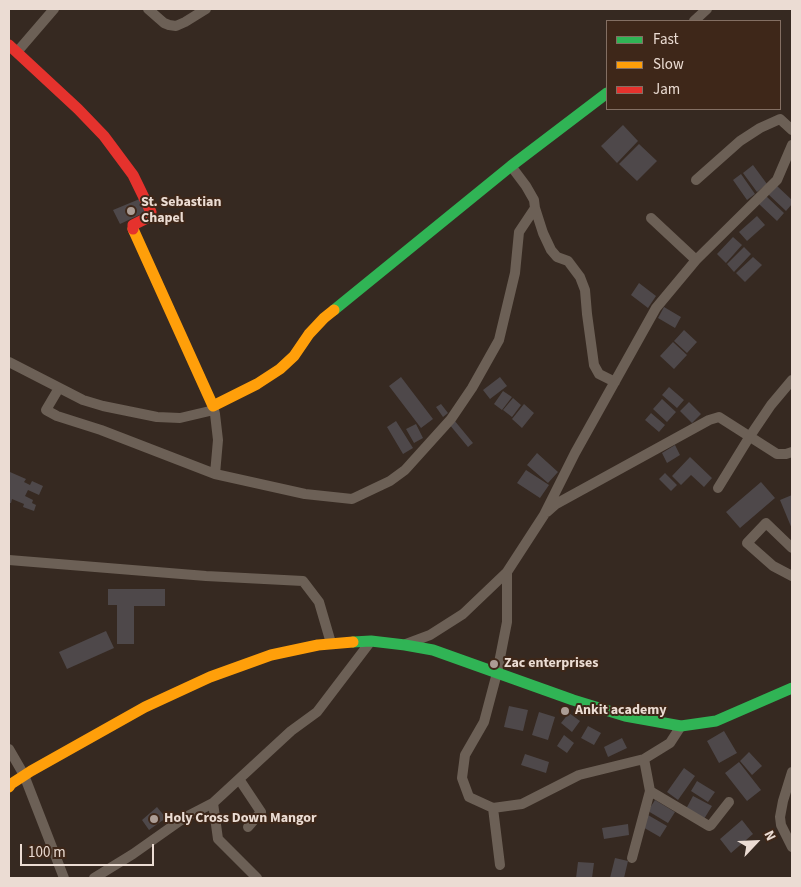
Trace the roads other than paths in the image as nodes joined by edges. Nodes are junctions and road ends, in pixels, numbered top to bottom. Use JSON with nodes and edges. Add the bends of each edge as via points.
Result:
{"nodes":[{"id":1,"x":54,"y":9,"type":"edge"},
{"id":2,"x":148,"y":9,"type":"edge"},
{"id":3,"x":206,"y":9,"type":"edge"},
{"id":4,"x":707,"y":9,"type":"edge"},
{"id":5,"x":695,"y":20,"type":"edge"},
{"id":6,"x":13,"y":48,"type":"edge"},
{"id":7,"x":606,"y":95,"type":"edge"},
{"id":8,"x":792,"y":130,"type":"edge"},
{"id":9,"x":792,"y":145,"type":"edge"},
{"id":10,"x":511,"y":166,"type":"junction"},
{"id":11,"x":696,"y":180,"type":"dead end"},
{"id":12,"x":534,"y":208,"type":"junction"},
{"id":13,"x":651,"y":218,"type":"dead end"},
{"id":14,"x":696,"y":260,"type":"junction"},
{"id":15,"x":9,"y":362,"type":"edge"},
{"id":16,"x":792,"y":380,"type":"edge"},
{"id":17,"x":615,"y":382,"type":"junction"},
{"id":18,"x":59,"y":388,"type":"junction"},
{"id":19,"x":214,"y":408,"type":"junction"},
{"id":20,"x":750,"y":436,"type":"junction"},
{"id":21,"x":792,"y":452,"type":"edge"},
{"id":22,"x":215,"y":474,"type":"junction"},
{"id":23,"x":718,"y":488,"type":"dead end"},
{"id":24,"x":544,"y":515,"type":"junction"},
{"id":25,"x":792,"y":548,"type":"edge"},
{"id":26,"x":9,"y":560,"type":"edge"},
{"id":27,"x":507,"y":572,"type":"junction"},
{"id":28,"x":792,"y":576,"type":"edge"},
{"id":29,"x":371,"y":641,"type":"junction"},
{"id":30,"x":332,"y":643,"type":"junction"},
{"id":31,"x":405,"y":645,"type":"junction"},
{"id":32,"x":497,"y":673,"type":"junction"},
{"id":33,"x":792,"y":688,"type":"edge"},
{"id":34,"x":681,"y":726,"type":"junction"},
{"id":35,"x":9,"y":750,"type":"edge"},
{"id":36,"x":644,"y":759,"type":"junction"},
{"id":37,"x":792,"y":772,"type":"edge"},
{"id":38,"x":24,"y":775,"type":"junction"},
{"id":39,"x":239,"y":779,"type":"junction"},
{"id":40,"x":9,"y":787,"type":"edge"},
{"id":41,"x":650,"y":791,"type":"junction"},
{"id":42,"x":729,"y":802,"type":"dead end"},
{"id":43,"x":213,"y":803,"type":"junction"},
{"id":44,"x":492,"y":808,"type":"junction"},
{"id":45,"x":248,"y":827,"type":"dead end"},
{"id":46,"x":792,"y":847,"type":"edge"},
{"id":47,"x":632,"y":858,"type":"dead end"},
{"id":48,"x":500,"y":865,"type":"dead end"},
{"id":49,"x":64,"y":878,"type":"edge"},
{"id":50,"x":94,"y":878,"type":"edge"},
{"id":51,"x":257,"y":878,"type":"edge"}],
"edges":[{"from":1,"to":6,"type":"street"},
{"from":2,"to":3,"type":"street","via":[[164,23],[176,26]]},
{"from":4,"to":5,"type":"street"},
{"from":6,"to":19,"type":"street","via":[[104,136],[133,175],[152,212],[149,218],[133,225],[134,233]]},
{"from":7,"to":10,"type":"street"},
{"from":8,"to":11,"type":"street","via":[[780,119],[760,128],[740,141]]},
{"from":9,"to":14,"type":"street","via":[[777,180]]},
{"from":10,"to":12,"type":"street","via":[[534,200]]},
{"from":10,"to":19,"type":"street","via":[[324,318],[280,369]]},
{"from":12,"to":17,"type":"street","via":[[551,250],[557,257],[568,261],[580,277],[585,290],[594,365],[599,374]]},
{"from":12,"to":22,"type":"street","via":[[519,232],[515,273],[499,340],[450,419],[405,470],[352,499],[305,494]]},
{"from":13,"to":14,"type":"street"},
{"from":14,"to":17,"type":"street","via":[[656,308]]},
{"from":15,"to":18,"type":"street"},
{"from":16,"to":20,"type":"street"},
{"from":17,"to":24,"type":"street"},
{"from":18,"to":19,"type":"street","via":[[103,406],[157,417],[180,418]]},
{"from":18,"to":22,"type":"street","via":[[46,410]]},
{"from":19,"to":22,"type":"street","via":[[218,440]]},
{"from":20,"to":21,"type":"street","via":[[777,454]]},
{"from":20,"to":23,"type":"street"},
{"from":20,"to":24,"type":"street","via":[[719,417],[709,420],[556,504]]},
{"from":24,"to":27,"type":"street"},
{"from":25,"to":28,"type":"street","via":[[766,523],[747,542],[773,566]]},
{"from":26,"to":30,"type":"street","via":[[303,581],[318,602]]},
{"from":27,"to":31,"type":"street","via":[[462,614],[430,635]]},
{"from":27,"to":32,"type":"street","via":[[507,622]]},
{"from":29,"to":30,"type":"street"},
{"from":29,"to":31,"type":"street"},
{"from":29,"to":39,"type":"street","via":[[317,712]]},
{"from":30,"to":38,"type":"street","via":[[271,655],[210,677],[145,707]]},
{"from":31,"to":32,"type":"street","via":[[433,650]]},
{"from":32,"to":34,"type":"street","via":[[625,716]]},
{"from":32,"to":44,"type":"street","via":[[484,722],[465,754],[462,778],[469,797]]},
{"from":33,"to":34,"type":"street","via":[[716,721]]},
{"from":34,"to":36,"type":"street","via":[[670,743]]},
{"from":35,"to":38,"type":"street"},
{"from":36,"to":41,"type":"street"},
{"from":36,"to":44,"type":"street","via":[[579,775],[522,804]]},
{"from":37,"to":46,"type":"street","via":[[780,817]]},
{"from":38,"to":40,"type":"street"},
{"from":38,"to":49,"type":"street"},
{"from":39,"to":43,"type":"street"},
{"from":39,"to":45,"type":"street","via":[[261,812]]},
{"from":41,"to":42,"type":"street","via":[[709,826]]},
{"from":41,"to":47,"type":"street"},
{"from":43,"to":50,"type":"street","via":[[184,818]]},
{"from":43,"to":51,"type":"street","via":[[218,839]]},
{"from":44,"to":48,"type":"street"}]}
